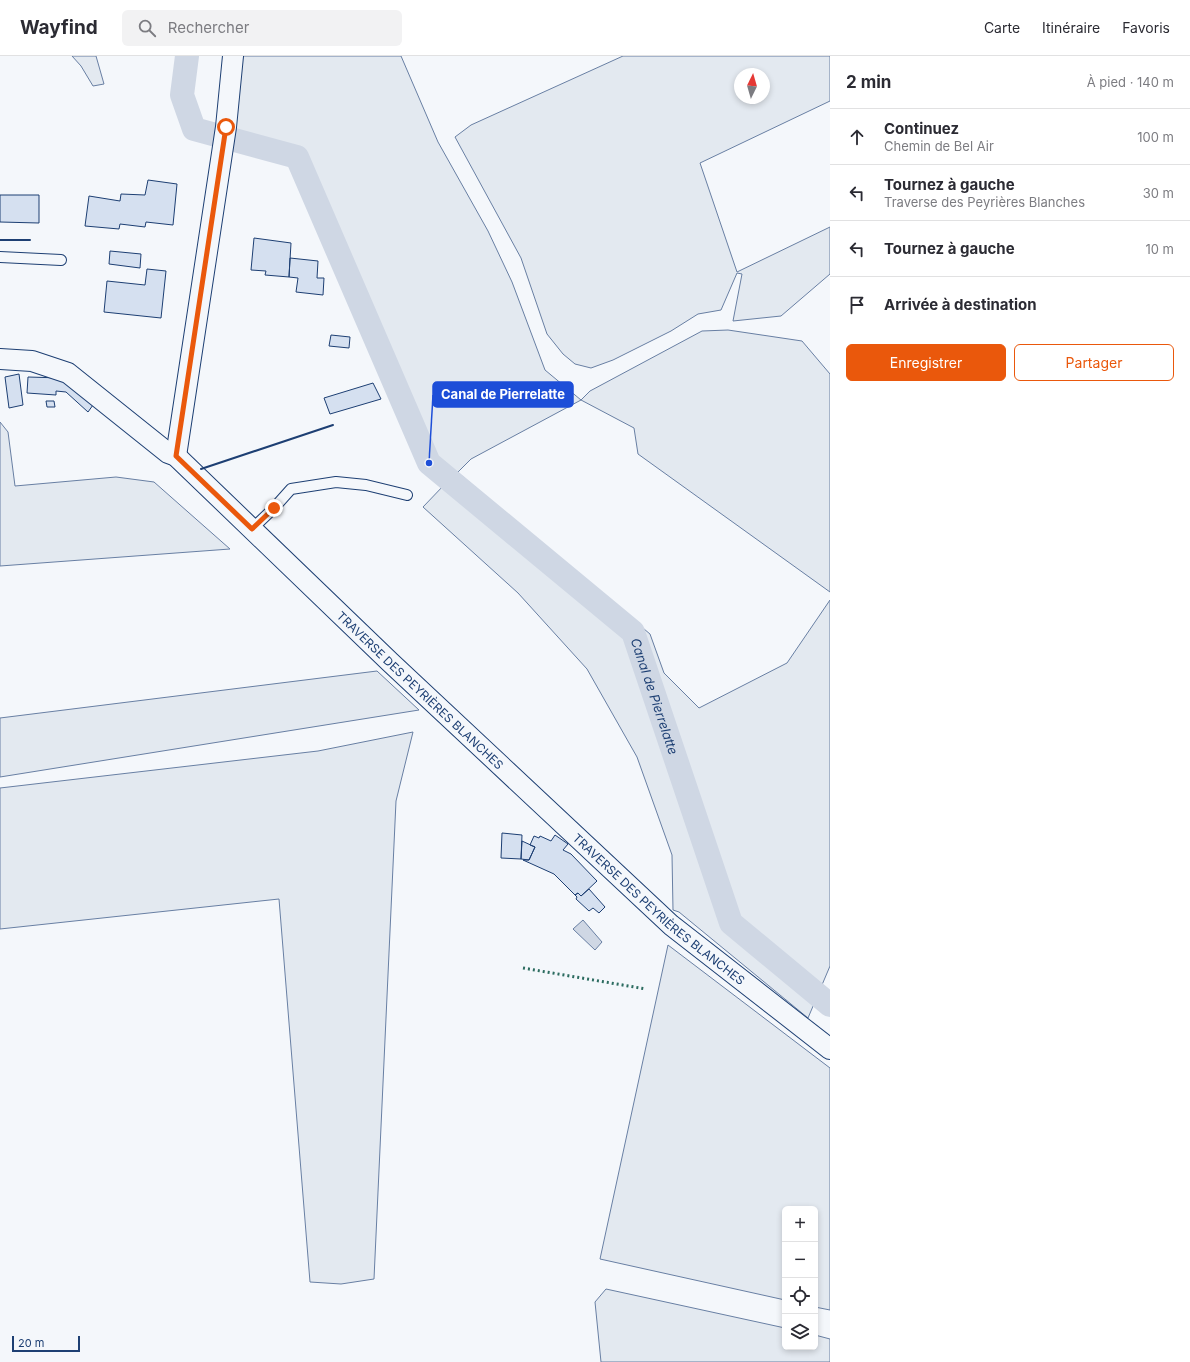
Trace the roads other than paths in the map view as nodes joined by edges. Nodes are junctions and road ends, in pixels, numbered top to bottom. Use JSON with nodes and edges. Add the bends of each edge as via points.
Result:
{"nodes":[{"id":1,"x":233,"y":56,"type":"edge"},
{"id":2,"x":0,"y":257,"type":"edge"},
{"id":3,"x":61,"y":260,"type":"dead end"},
{"id":4,"x":0,"y":359,"type":"edge"},
{"id":5,"x":176,"y":456,"type":"junction"},
{"id":6,"x":406,"y":495,"type":"dead end"},
{"id":7,"x":252,"y":529,"type":"junction"},
{"id":8,"x":830,"y":1049,"type":"edge"}],
"edges":[{"from":1,"to":5,"type":"street","via":[[226,127]]},
{"from":2,"to":3,"type":"lane"},
{"from":4,"to":5,"type":"street","name":"TRAVERSE DES PEYRIÈRES BLANCHES","via":[[32,361],[68,373],[168,453]]},
{"from":5,"to":7,"type":"street","name":"TRAVERSE DES PEYRIÈRES BLANCHES"},
{"from":6,"to":7,"type":"lane","via":[[366,485],[336,482],[291,489]]},
{"from":7,"to":8,"type":"street","name":"TRAVERSE DES PEYRIÈRES BLANCHES","via":[[671,925]]}]}
